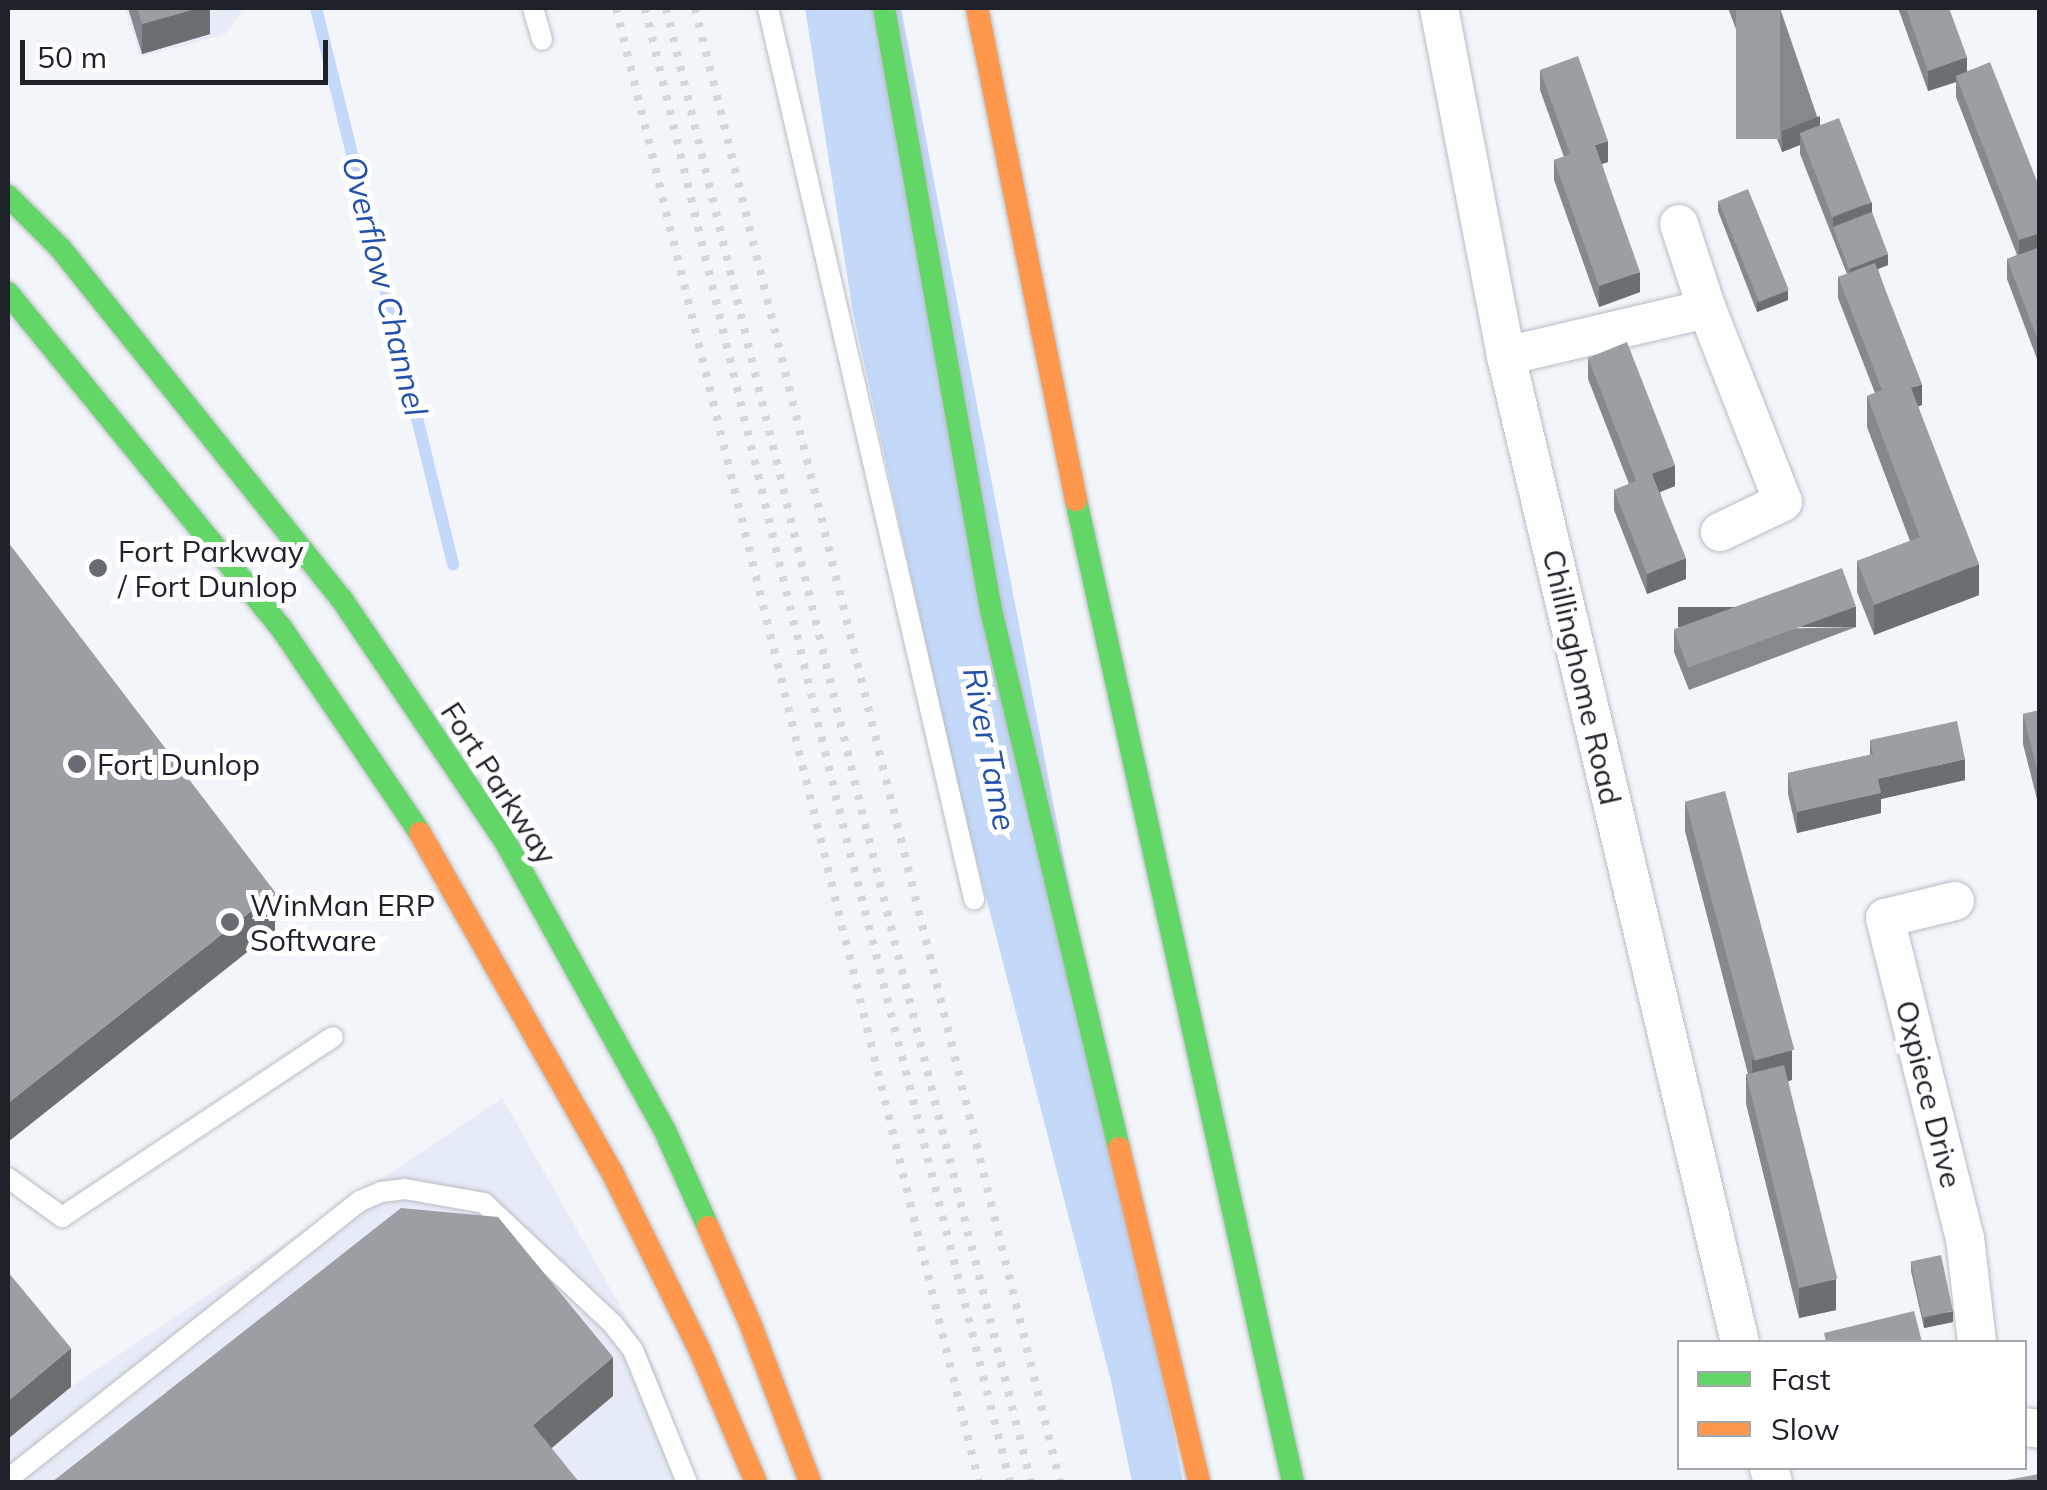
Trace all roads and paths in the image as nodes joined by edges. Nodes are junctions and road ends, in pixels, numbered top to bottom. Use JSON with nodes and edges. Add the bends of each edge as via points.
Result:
{"nodes":[{"id":1,"x":534,"y":8,"type":"edge"},
{"id":2,"x":768,"y":8,"type":"edge"},
{"id":3,"x":884,"y":8,"type":"edge"},
{"id":4,"x":977,"y":8,"type":"edge"},
{"id":5,"x":1440,"y":8,"type":"edge"},
{"id":6,"x":542,"y":40,"type":"dead end"},
{"id":7,"x":8,"y":196,"type":"edge"},
{"id":8,"x":1679,"y":224,"type":"dead end"},
{"id":9,"x":8,"y":293,"type":"edge"},
{"id":10,"x":1707,"y":308,"type":"junction"},
{"id":11,"x":1506,"y":356,"type":"junction"},
{"id":12,"x":1720,"y":532,"type":"dead end"},
{"id":13,"x":974,"y":899,"type":"dead end"},
{"id":14,"x":1955,"y":900,"type":"dead end"},
{"id":15,"x":333,"y":1036,"type":"dead end"},
{"id":16,"x":8,"y":1178,"type":"edge"},
{"id":17,"x":1740,"y":1340,"type":"edge"},
{"id":18,"x":1977,"y":1340,"type":"edge"},
{"id":19,"x":8,"y":1479,"type":"edge"},
{"id":20,"x":687,"y":1482,"type":"edge"},
{"id":21,"x":756,"y":1482,"type":"edge"},
{"id":22,"x":810,"y":1482,"type":"edge"},
{"id":23,"x":1199,"y":1482,"type":"edge"},
{"id":24,"x":1293,"y":1482,"type":"edge"}],
"edges":[{"from":1,"to":6,"type":"lane"},
{"from":2,"to":13,"type":"lane"},
{"from":3,"to":23,"type":"main road","via":[[991,610]]},
{"from":4,"to":24,"type":"main road","via":[[1092,575]]},
{"from":5,"to":11,"type":"street","name":"Chillinghome Road"},
{"from":7,"to":22,"type":"main road","name":"Fort Parkway","via":[[60,249],[341,598],[505,841],[666,1133],[750,1323]]},
{"from":8,"to":10,"type":"street"},
{"from":9,"to":21,"type":"main road","via":[[280,626],[434,856],[612,1172]]},
{"from":10,"to":11,"type":"street"},
{"from":10,"to":12,"type":"street","via":[[1782,502]]},
{"from":11,"to":17,"type":"street","name":"Chillinghome Road"},
{"from":14,"to":18,"type":"street","name":"Oxpiece Drive","via":[[1884,918],[1966,1238]]},
{"from":15,"to":16,"type":"lane","via":[[62,1217]]},
{"from":19,"to":20,"type":"lane","via":[[360,1200],[406,1189],[484,1203],[612,1323],[633,1350]]}]}
